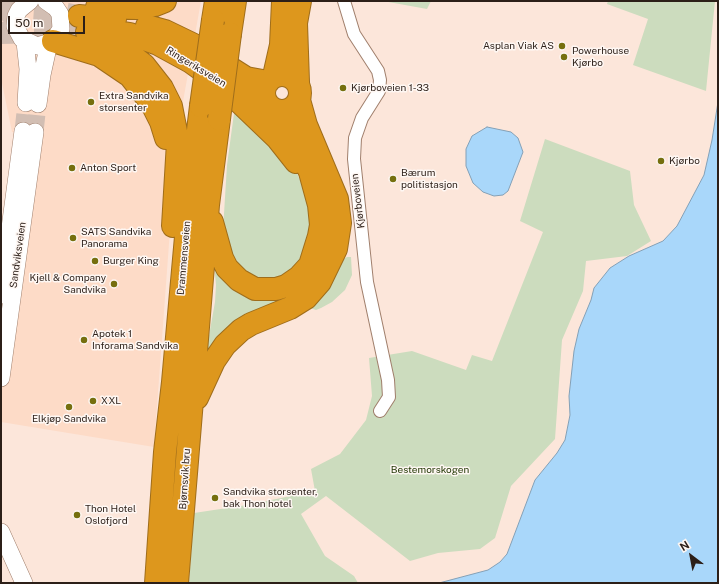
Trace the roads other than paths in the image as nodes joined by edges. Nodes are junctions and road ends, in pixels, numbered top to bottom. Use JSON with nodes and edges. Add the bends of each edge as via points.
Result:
{"nodes":[{"id":1,"x":29,"y":1,"type":"edge"},
{"id":2,"x":46,"y":1,"type":"edge"},
{"id":3,"x":165,"y":1,"type":"edge"},
{"id":4,"x":235,"y":1,"type":"edge"},
{"id":5,"x":283,"y":1,"type":"edge"},
{"id":6,"x":300,"y":1,"type":"edge"},
{"id":7,"x":344,"y":1,"type":"edge"},
{"id":8,"x":214,"y":11,"type":"edge"},
{"id":9,"x":81,"y":21,"type":"junction"},
{"id":10,"x":25,"y":42,"type":"junction"},
{"id":11,"x":51,"y":42,"type":"junction"},
{"id":12,"x":220,"y":83,"type":"junction"},
{"id":13,"x":299,"y":91,"type":"junction"},
{"id":14,"x":272,"y":93,"type":"junction"},
{"id":15,"x":175,"y":178,"type":"junction"},
{"id":16,"x":314,"y":187,"type":"junction"},
{"id":17,"x":208,"y":205,"type":"junction"},
{"id":18,"x":1,"y":294,"type":"edge"},
{"id":19,"x":200,"y":376,"type":"junction"},
{"id":20,"x":1,"y":378,"type":"edge"},
{"id":21,"x":175,"y":411,"type":"junction"},
{"id":22,"x":380,"y":411,"type":"dead end"},
{"id":23,"x":1,"y":532,"type":"edge"},
{"id":24,"x":24,"y":583,"type":"edge"},
{"id":25,"x":156,"y":583,"type":"edge"},
{"id":26,"x":177,"y":583,"type":"edge"}],
"edges":[{"from":1,"to":10,"type":"main road","via":[[19,10],[15,22],[18,34]]},
{"from":2,"to":11,"type":"main road","via":[[56,8],[62,21],[61,29]]},
{"from":3,"to":9,"type":"highway"},
{"from":4,"to":17,"type":"highway","name":"Drammensveien","bridge":true},
{"from":5,"to":14,"type":"highway","via":[[280,54]]},
{"from":6,"to":13,"type":"highway","via":[[296,23]]},
{"from":7,"to":22,"type":"street","name":"Kjørboveien","via":[[354,34],[378,71],[380,80],[378,91],[362,118],[355,138],[354,159],[367,282],[388,380],[389,397]]},
{"from":8,"to":21,"type":"highway","name":"Drammensveien","bridge":true,"via":[[189,203]]},
{"from":9,"to":12,"type":"highway","name":"Ringeriksveien","via":[[158,44],[191,62]]},
{"from":9,"to":14,"type":"highway","name":"Ringeriksveien","via":[[117,20],[164,31],[194,44]]},
{"from":9,"to":15,"type":"highway","via":[[144,65],[162,88],[171,106],[176,127],[178,142]]},
{"from":10,"to":11,"type":"main road","via":[[37,46]]},
{"from":10,"to":11,"type":"main road","via":[[32,104]]},
{"from":11,"to":15,"type":"highway","via":[[99,55],[122,69],[139,84],[161,122]]},
{"from":12,"to":14,"type":"highway","name":"Ringeriksveien"},
{"from":12,"to":16,"type":"highway","via":[[276,138]]},
{"from":13,"to":14,"type":"highway","via":[[287,75]]},
{"from":13,"to":14,"type":"highway","via":[[292,109]]},
{"from":13,"to":19,"type":"highway","via":[[308,131],[337,199],[340,223],[336,249],[326,273],[314,291],[290,308],[241,330]]},
{"from":14,"to":16,"type":"highway","via":[[310,172]]},
{"from":15,"to":21,"type":"highway","via":[[162,380]]},
{"from":16,"to":17,"type":"highway","via":[[321,220],[314,256],[300,277],[276,289],[255,290],[231,274],[222,258]]},
{"from":17,"to":19,"type":"highway","name":"Drammensveien"},
{"from":18,"to":20,"type":"main road","name":"Sandviksveien","via":[[29,132]]},
{"from":19,"to":21,"type":"highway","name":"Bjørnsvik bru"},
{"from":21,"to":25,"type":"highway","name":"Bjørnsvik bru","via":[[165,452]]},
{"from":21,"to":26,"type":"highway","name":"Bjørnsvik bru"},
{"from":23,"to":24,"type":"main road"}]}
